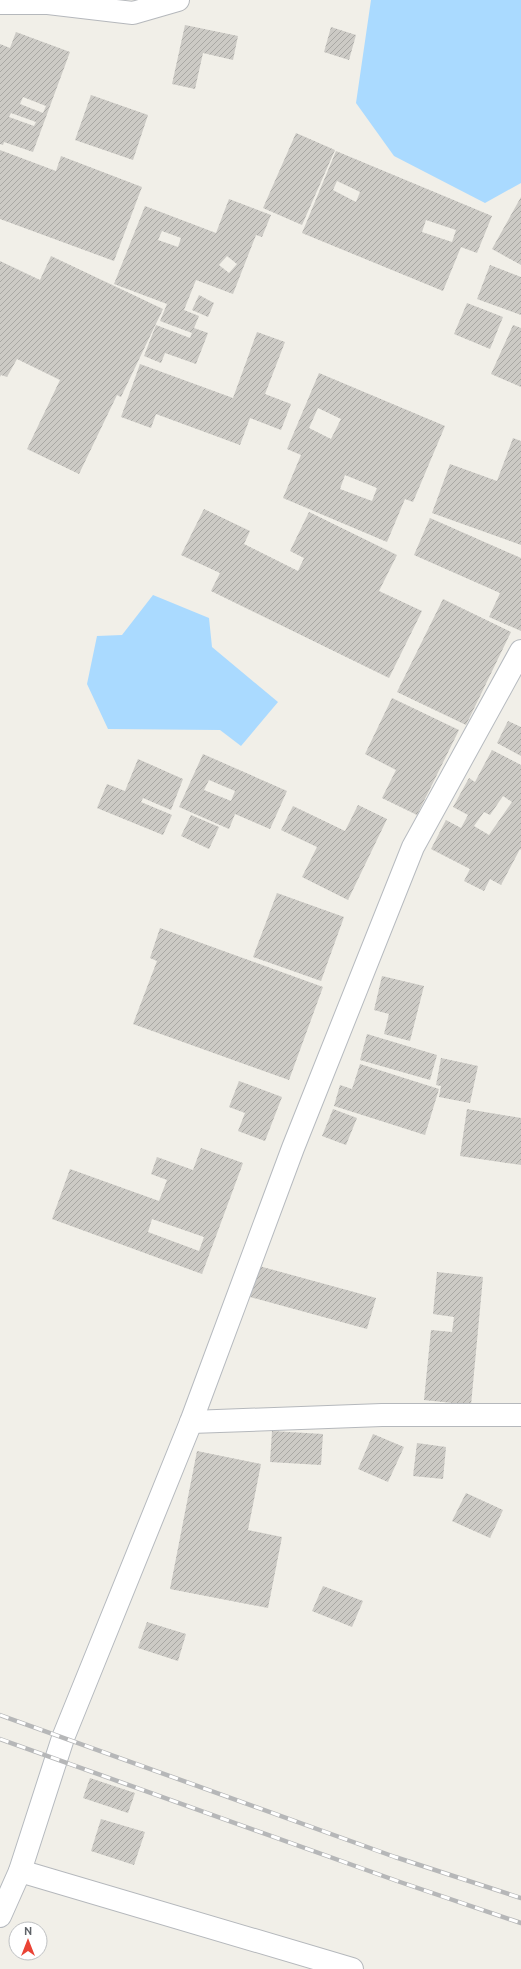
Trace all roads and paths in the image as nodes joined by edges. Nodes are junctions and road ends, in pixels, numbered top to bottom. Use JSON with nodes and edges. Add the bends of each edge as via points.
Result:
{"nodes":[{"id":1,"x":178,"y":0,"type":"edge"},
{"id":2,"x":0,"y":3,"type":"edge"},
{"id":3,"x":521,"y":651,"type":"edge"},
{"id":4,"x":521,"y":1415,"type":"edge"},
{"id":5,"x":191,"y":1422,"type":"junction"},
{"id":6,"x":20,"y":1871,"type":"junction"},
{"id":7,"x":0,"y":1916,"type":"edge"},
{"id":8,"x":352,"y":1969,"type":"edge"}],
"edges":[{"from":1,"to":2,"type":"street","via":[[133,13],[48,3]]},
{"from":3,"to":5,"type":"street","via":[[413,847],[293,1148]]},
{"from":4,"to":5,"type":"street","via":[[382,1415]]},
{"from":5,"to":6,"type":"street","via":[[63,1738]]},
{"from":6,"to":7,"type":"street"},
{"from":6,"to":8,"type":"street"}]}
